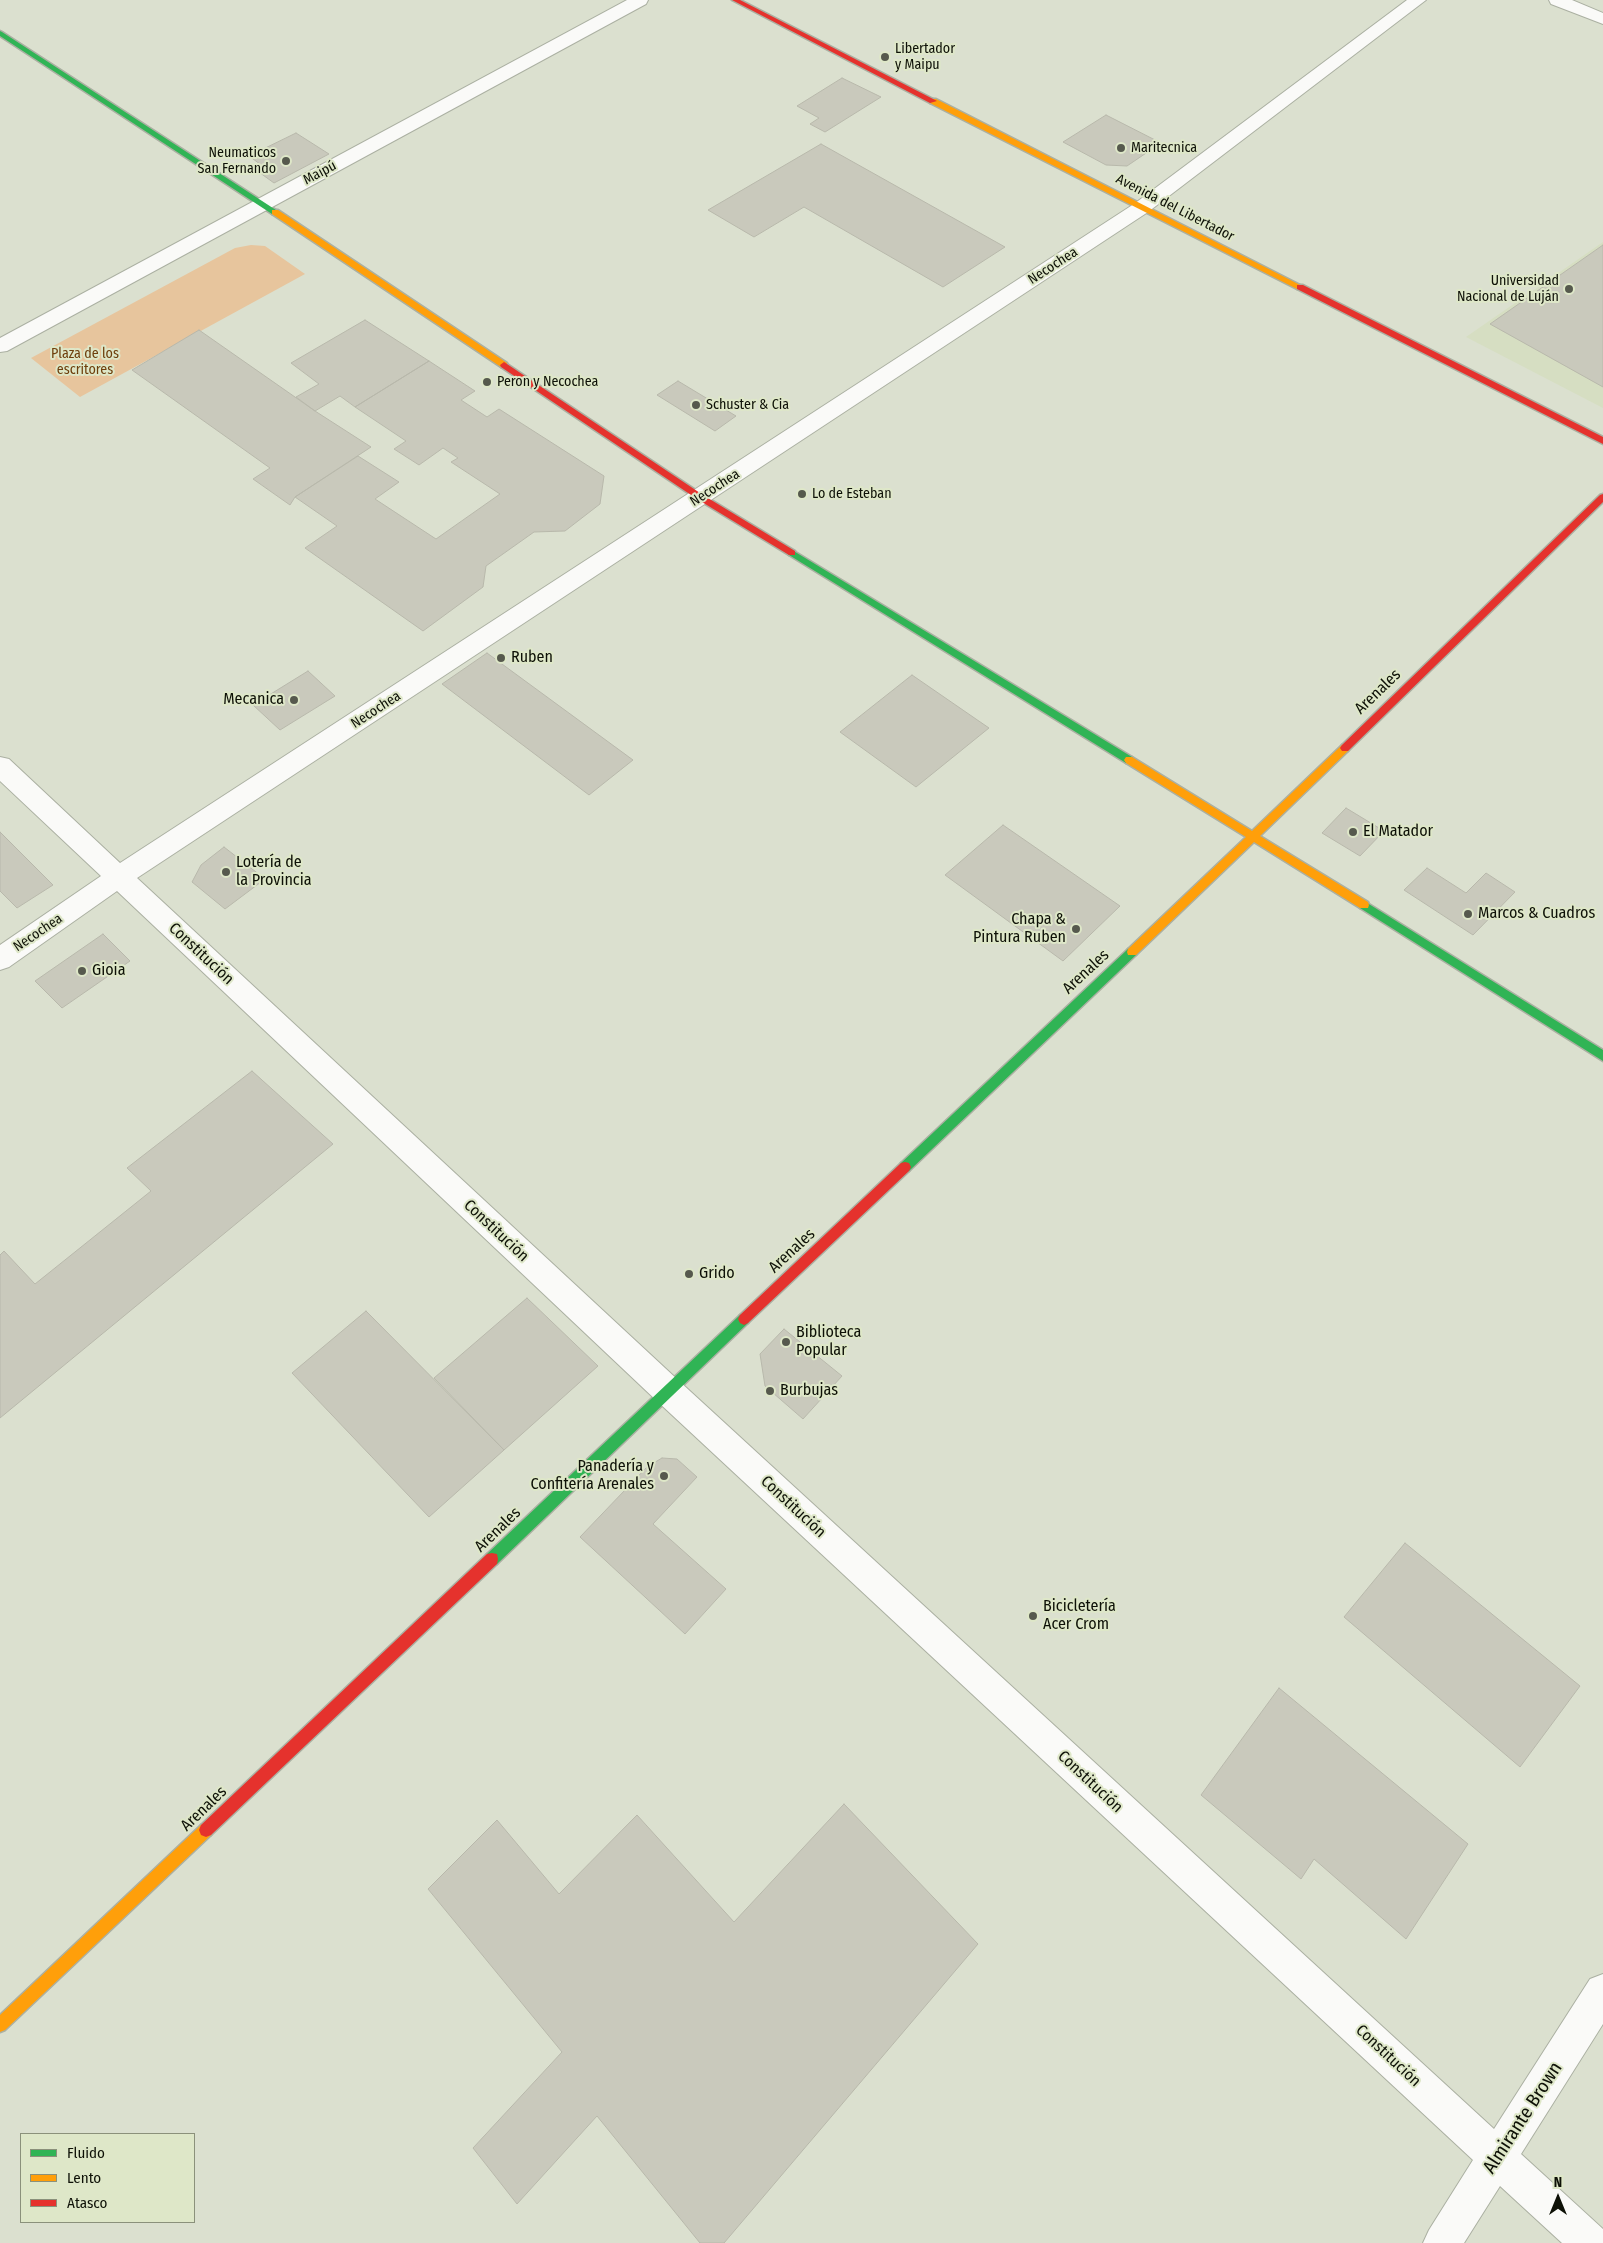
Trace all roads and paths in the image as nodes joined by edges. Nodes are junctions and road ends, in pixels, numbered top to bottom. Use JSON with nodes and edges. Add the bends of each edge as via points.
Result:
{"nodes":[{"id":1,"x":640,"y":0,"type":"edge"},
{"id":2,"x":735,"y":0,"type":"edge"},
{"id":3,"x":1418,"y":0,"type":"edge"},
{"id":4,"x":1556,"y":0,"type":"edge"},
{"id":5,"x":1603,"y":19,"type":"edge"},
{"id":6,"x":0,"y":33,"type":"edge"},
{"id":7,"x":264,"y":204,"type":"junction"},
{"id":8,"x":1141,"y":208,"type":"junction"},
{"id":9,"x":0,"y":346,"type":"edge"},
{"id":10,"x":1603,"y":441,"type":"edge"},
{"id":11,"x":1603,"y":497,"type":"edge"},
{"id":12,"x":700,"y":498,"type":"junction"},
{"id":13,"x":0,"y":766,"type":"edge"},
{"id":14,"x":1254,"y":836,"type":"junction"},
{"id":15,"x":120,"y":878,"type":"junction"},
{"id":16,"x":0,"y":960,"type":"edge"},
{"id":17,"x":1603,"y":1056,"type":"edge"},
{"id":18,"x":668,"y":1391,"type":"junction"},
{"id":19,"x":1603,"y":1992,"type":"edge"},
{"id":20,"x":0,"y":2025,"type":"edge"},
{"id":21,"x":1497,"y":2157,"type":"junction"},
{"id":22,"x":1442,"y":2243,"type":"edge"},
{"id":23,"x":1590,"y":2243,"type":"edge"}],
"edges":[{"from":1,"to":7,"type":"street","name":"Maipú"},
{"from":2,"to":8,"type":"main road","name":"Avenida del Libertador"},
{"from":3,"to":8,"type":"street","name":"Necochea"},
{"from":4,"to":5,"type":"street"},
{"from":6,"to":7,"type":"main road"},
{"from":7,"to":9,"type":"street","name":"Maipú"},
{"from":7,"to":12,"type":"main road"},
{"from":8,"to":10,"type":"main road","name":"Avenida del Libertador"},
{"from":8,"to":12,"type":"street","name":"Necochea"},
{"from":11,"to":14,"type":"main road","name":"Arenales"},
{"from":12,"to":14,"type":"main road"},
{"from":12,"to":15,"type":"street","name":"Necochea"},
{"from":13,"to":15,"type":"street","name":"Constitución"},
{"from":14,"to":17,"type":"main road"},
{"from":14,"to":18,"type":"main road","name":"Arenales"},
{"from":15,"to":16,"type":"street","name":"Necochea"},
{"from":15,"to":18,"type":"street","name":"Constitución"},
{"from":18,"to":20,"type":"main road","name":"Arenales"},
{"from":18,"to":21,"type":"street","name":"Constitución"},
{"from":19,"to":21,"type":"street","name":"Almirante Brown"},
{"from":21,"to":22,"type":"street","name":"Almirante Brown"},
{"from":21,"to":23,"type":"street","name":"Constitución"}]}
